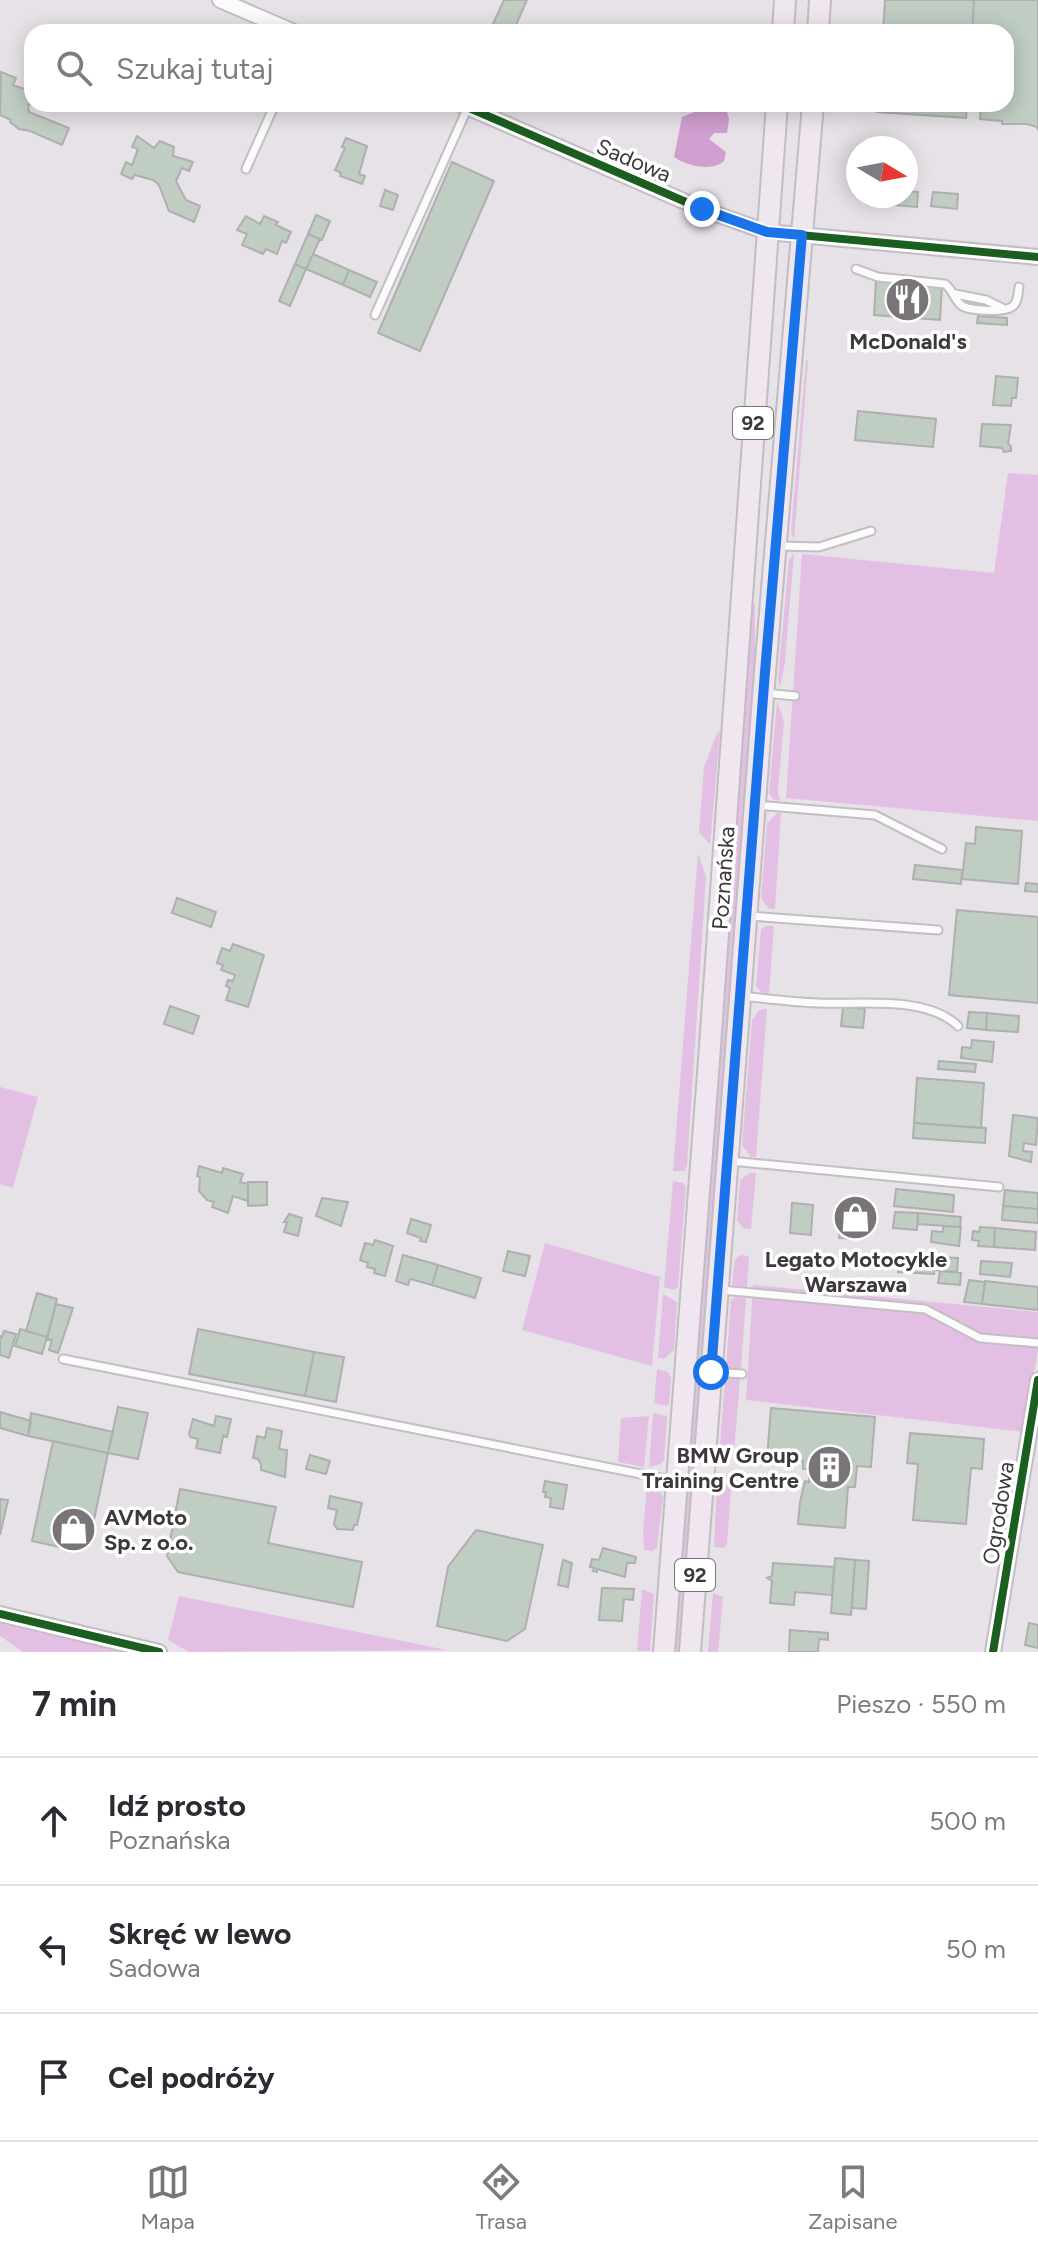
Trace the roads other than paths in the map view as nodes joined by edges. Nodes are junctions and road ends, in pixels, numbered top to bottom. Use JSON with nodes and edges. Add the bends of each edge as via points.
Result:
{"nodes":[{"id":1,"x":220,"y":0,"type":"edge"},
{"id":2,"x":785,"y":0,"type":"edge"},
{"id":3,"x":820,"y":0,"type":"edge"},
{"id":4,"x":276,"y":24,"type":"edge"},
{"id":5,"x":784,"y":24,"type":"edge"},
{"id":6,"x":818,"y":24,"type":"edge"},
{"id":7,"x":271,"y":112,"type":"edge"},
{"id":8,"x":461,"y":112,"type":"edge"},
{"id":9,"x":478,"y":112,"type":"edge"},
{"id":10,"x":776,"y":112,"type":"edge"},
{"id":11,"x":812,"y":112,"type":"edge"},
{"id":12,"x":246,"y":169,"type":"dead end"},
{"id":13,"x":767,"y":232,"type":"junction"},
{"id":14,"x":802,"y":235,"type":"junction"},
{"id":15,"x":1038,"y":257,"type":"edge"},
{"id":16,"x":856,"y":269,"type":"dead end"},
{"id":17,"x":1019,"y":287,"type":"dead end"},
{"id":18,"x":375,"y":315,"type":"dead end"},
{"id":19,"x":871,"y":531,"type":"dead end"},
{"id":20,"x":776,"y":545,"type":"junction"},
{"id":21,"x":763,"y":693,"type":"junction"},
{"id":22,"x":795,"y":696,"type":"dead end"},
{"id":23,"x":755,"y":805,"type":"junction"},
{"id":24,"x":942,"y":849,"type":"dead end"},
{"id":25,"x":746,"y":915,"type":"junction"},
{"id":26,"x":938,"y":930,"type":"dead end"},
{"id":27,"x":740,"y":996,"type":"junction"},
{"id":28,"x":958,"y":1026,"type":"dead end"},
{"id":29,"x":727,"y":1161,"type":"junction"},
{"id":30,"x":999,"y":1187,"type":"dead end"},
{"id":31,"x":717,"y":1290,"type":"junction"},
{"id":32,"x":1038,"y":1343,"type":"edge"},
{"id":33,"x":63,"y":1359,"type":"dead end"},
{"id":34,"x":711,"y":1372,"type":"junction"},
{"id":35,"x":742,"y":1374,"type":"dead end"},
{"id":36,"x":1038,"y":1380,"type":"edge"},
{"id":37,"x":677,"y":1481,"type":"junction"},
{"id":38,"x":0,"y":1614,"type":"edge"},
{"id":39,"x":159,"y":1652,"type":"edge"},
{"id":40,"x":664,"y":1652,"type":"edge"},
{"id":41,"x":690,"y":1652,"type":"edge"},
{"id":42,"x":993,"y":1652,"type":"edge"}],
"edges":[{"from":1,"to":4,"type":"street"},
{"from":2,"to":5,"type":"main road"},
{"from":3,"to":6,"type":"main road"},
{"from":7,"to":12,"type":"lane"},
{"from":8,"to":18,"type":"lane"},
{"from":9,"to":13,"type":"street","name":"Sadowa"},
{"from":10,"to":13,"type":"main road","name":"Poznańska","number":"92"},
{"from":11,"to":14,"type":"main road","name":"Poznańska","number":"92"},
{"from":13,"to":14,"type":"street","name":"Sadowa"},
{"from":13,"to":37,"type":"main road","name":"Poznańska","number":"92"},
{"from":14,"to":15,"type":"street","name":"Sadowa"},
{"from":14,"to":20,"type":"main road","name":"Poznańska","number":"92"},
{"from":16,"to":17,"type":"lane","via":[[878,277],[941,282],[967,308],[1006,310],[1016,302]]},
{"from":19,"to":20,"type":"lane","via":[[819,547]]},
{"from":20,"to":21,"type":"main road","name":"Poznańska","number":"92"},
{"from":21,"to":22,"type":"lane"},
{"from":21,"to":23,"type":"main road","name":"Poznańska","number":"92"},
{"from":23,"to":24,"type":"lane","via":[[875,815]]},
{"from":23,"to":25,"type":"main road","name":"Poznańska","number":"92"},
{"from":25,"to":26,"type":"lane"},
{"from":25,"to":27,"type":"main road","name":"Poznańska","number":"92"},
{"from":27,"to":28,"type":"lane","via":[[928,1009]]},
{"from":27,"to":29,"type":"main road","name":"Poznańska","number":"92"},
{"from":29,"to":30,"type":"lane"},
{"from":29,"to":31,"type":"main road","name":"Poznańska","number":"92"},
{"from":31,"to":32,"type":"lane","via":[[925,1309],[980,1338]]},
{"from":31,"to":34,"type":"main road","name":"Poznańska","number":"92"},
{"from":33,"to":37,"type":"lane"},
{"from":34,"to":35,"type":"lane"},
{"from":34,"to":41,"type":"main road","name":"Poznańska","number":"92"},
{"from":36,"to":42,"type":"street","name":"Ogrodowa"},
{"from":37,"to":40,"type":"main road","name":"Poznańska","number":"92"},
{"from":38,"to":39,"type":"street"}]}
